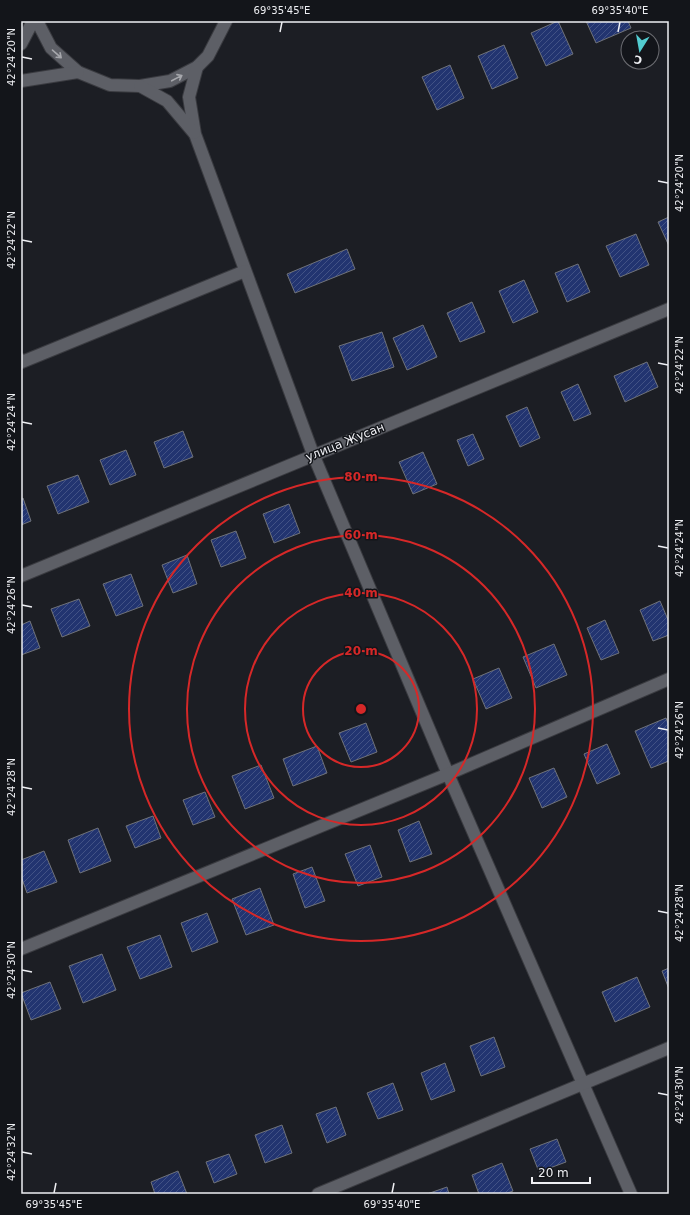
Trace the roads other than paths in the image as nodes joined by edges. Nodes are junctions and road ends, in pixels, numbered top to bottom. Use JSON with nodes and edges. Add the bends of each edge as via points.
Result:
{"nodes":[{"id":1,"x":33,"y":21,"type":"edge"},
{"id":2,"x":37,"y":21,"type":"edge"},
{"id":3,"x":226,"y":21,"type":"edge"},
{"id":4,"x":21,"y":44,"type":"edge"},
{"id":5,"x":197,"y":67,"type":"junction"},
{"id":6,"x":78,"y":72,"type":"junction"},
{"id":7,"x":21,"y":81,"type":"edge"},
{"id":8,"x":140,"y":86,"type":"junction"},
{"id":9,"x":195,"y":134,"type":"junction"},
{"id":10,"x":245,"y":271,"type":"junction"},
{"id":11,"x":669,"y":309,"type":"edge"},
{"id":12,"x":21,"y":360,"type":"edge"},
{"id":13,"x":313,"y":454,"type":"junction"},
{"id":14,"x":21,"y":576,"type":"edge"},
{"id":15,"x":669,"y":679,"type":"edge"},
{"id":16,"x":448,"y":774,"type":"junction"},
{"id":17,"x":21,"y":949,"type":"edge"},
{"id":18,"x":669,"y":1048,"type":"edge"},
{"id":19,"x":583,"y":1084,"type":"junction"},
{"id":20,"x":318,"y":1194,"type":"edge"},
{"id":21,"x":631,"y":1194,"type":"edge"}],
"edges":[{"from":1,"to":4,"type":"street"},
{"from":2,"to":6,"type":"street","one_way":true,"via":[[51,48]]},
{"from":3,"to":5,"type":"street","via":[[208,56]]},
{"from":8,"to":5,"type":"street","one_way":true,"via":[[170,81]]},
{"from":5,"to":9,"type":"street","via":[[189,97]]},
{"from":6,"to":7,"type":"street"},
{"from":6,"to":8,"type":"street","via":[[110,85]]},
{"from":8,"to":9,"type":"street","via":[[167,101]]},
{"from":9,"to":10,"type":"street"},
{"from":10,"to":12,"type":"street","via":[[22,362]]},
{"from":10,"to":13,"type":"street"},
{"from":11,"to":13,"type":"street","name":"улица Жусан"},
{"from":13,"to":14,"type":"street","name":"улица Жусан"},
{"from":13,"to":16,"type":"street"},
{"from":15,"to":16,"type":"street"},
{"from":16,"to":17,"type":"street"},
{"from":16,"to":19,"type":"street"},
{"from":18,"to":19,"type":"street"},
{"from":19,"to":20,"type":"street"},
{"from":19,"to":21,"type":"street"}]}
